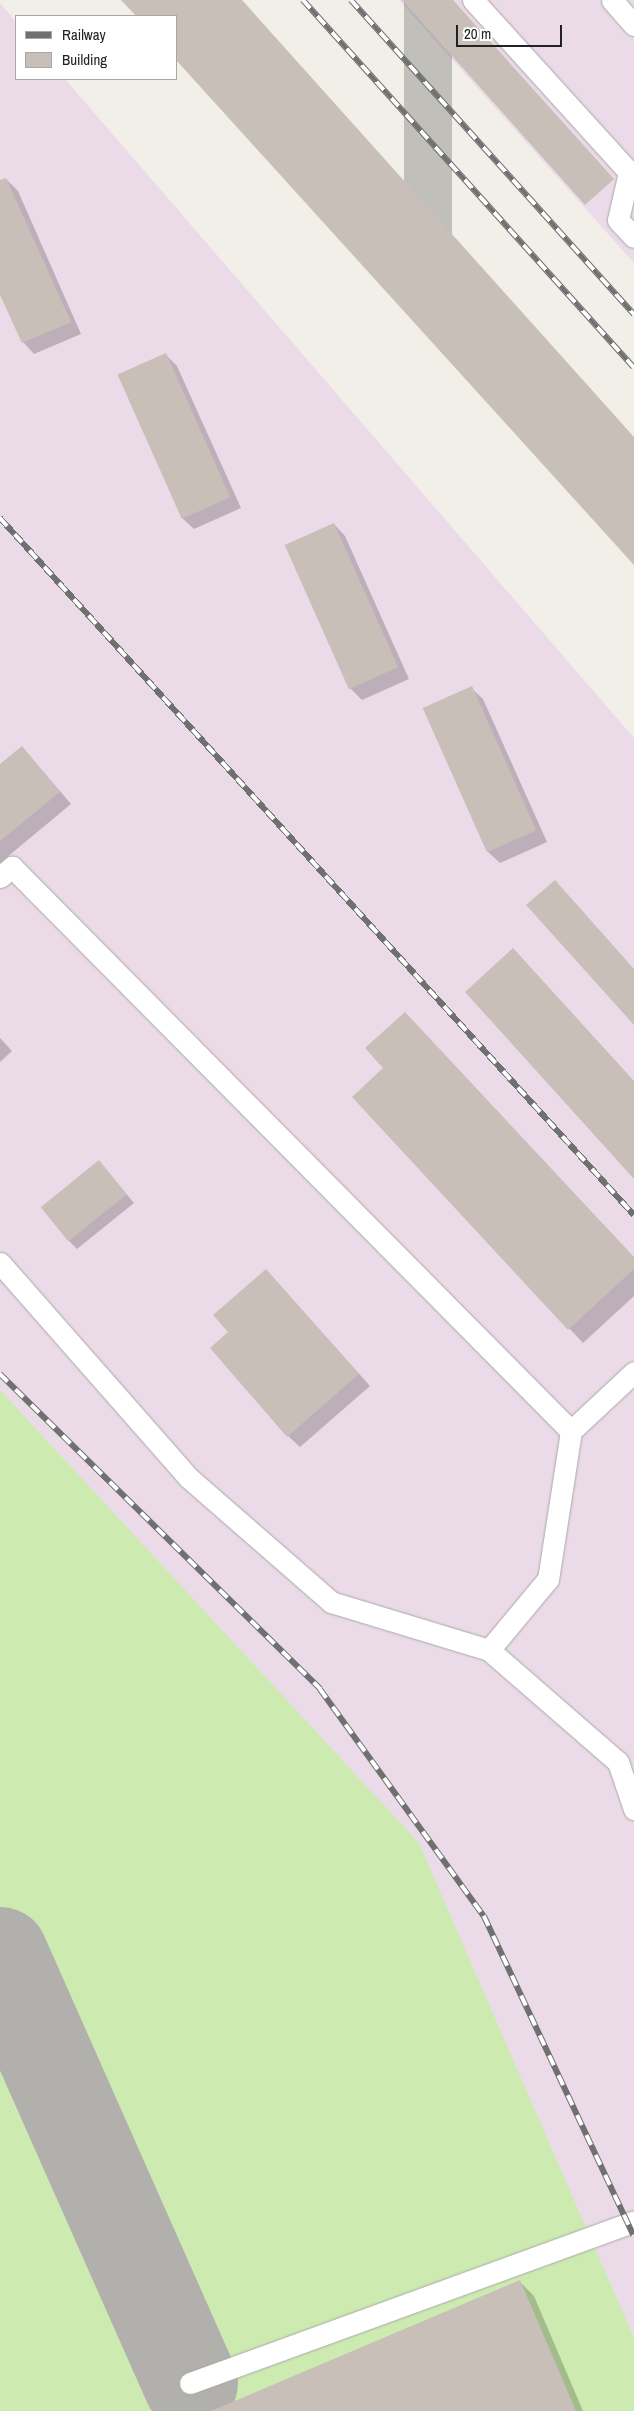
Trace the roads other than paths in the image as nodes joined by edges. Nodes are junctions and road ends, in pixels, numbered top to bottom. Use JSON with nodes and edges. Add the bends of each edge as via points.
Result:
{"nodes":[{"id":1,"x":473,"y":0,"type":"edge"},
{"id":2,"x":612,"y":0,"type":"edge"},
{"id":3,"x":634,"y":25,"type":"edge"},
{"id":4,"x":634,"y":237,"type":"edge"},
{"id":5,"x":0,"y":876,"type":"edge"},
{"id":6,"x":0,"y":1263,"type":"edge"},
{"id":7,"x":634,"y":1372,"type":"edge"},
{"id":8,"x":571,"y":1431,"type":"junction"},
{"id":9,"x":489,"y":1650,"type":"junction"},
{"id":10,"x":634,"y":1809,"type":"edge"},
{"id":11,"x":634,"y":2221,"type":"edge"},
{"id":12,"x":190,"y":2384,"type":"dead end"}],
"edges":[{"from":1,"to":4,"type":"lane","via":[[629,172],[618,220]]},
{"from":2,"to":3,"type":"lane"},
{"from":5,"to":8,"type":"lane","via":[[12,867]]},
{"from":6,"to":9,"type":"lane","via":[[189,1478],[331,1602]]},
{"from":7,"to":8,"type":"lane"},
{"from":8,"to":9,"type":"lane","via":[[548,1579]]},
{"from":9,"to":10,"type":"lane","via":[[618,1762]]},
{"from":11,"to":12,"type":"lane"}]}
